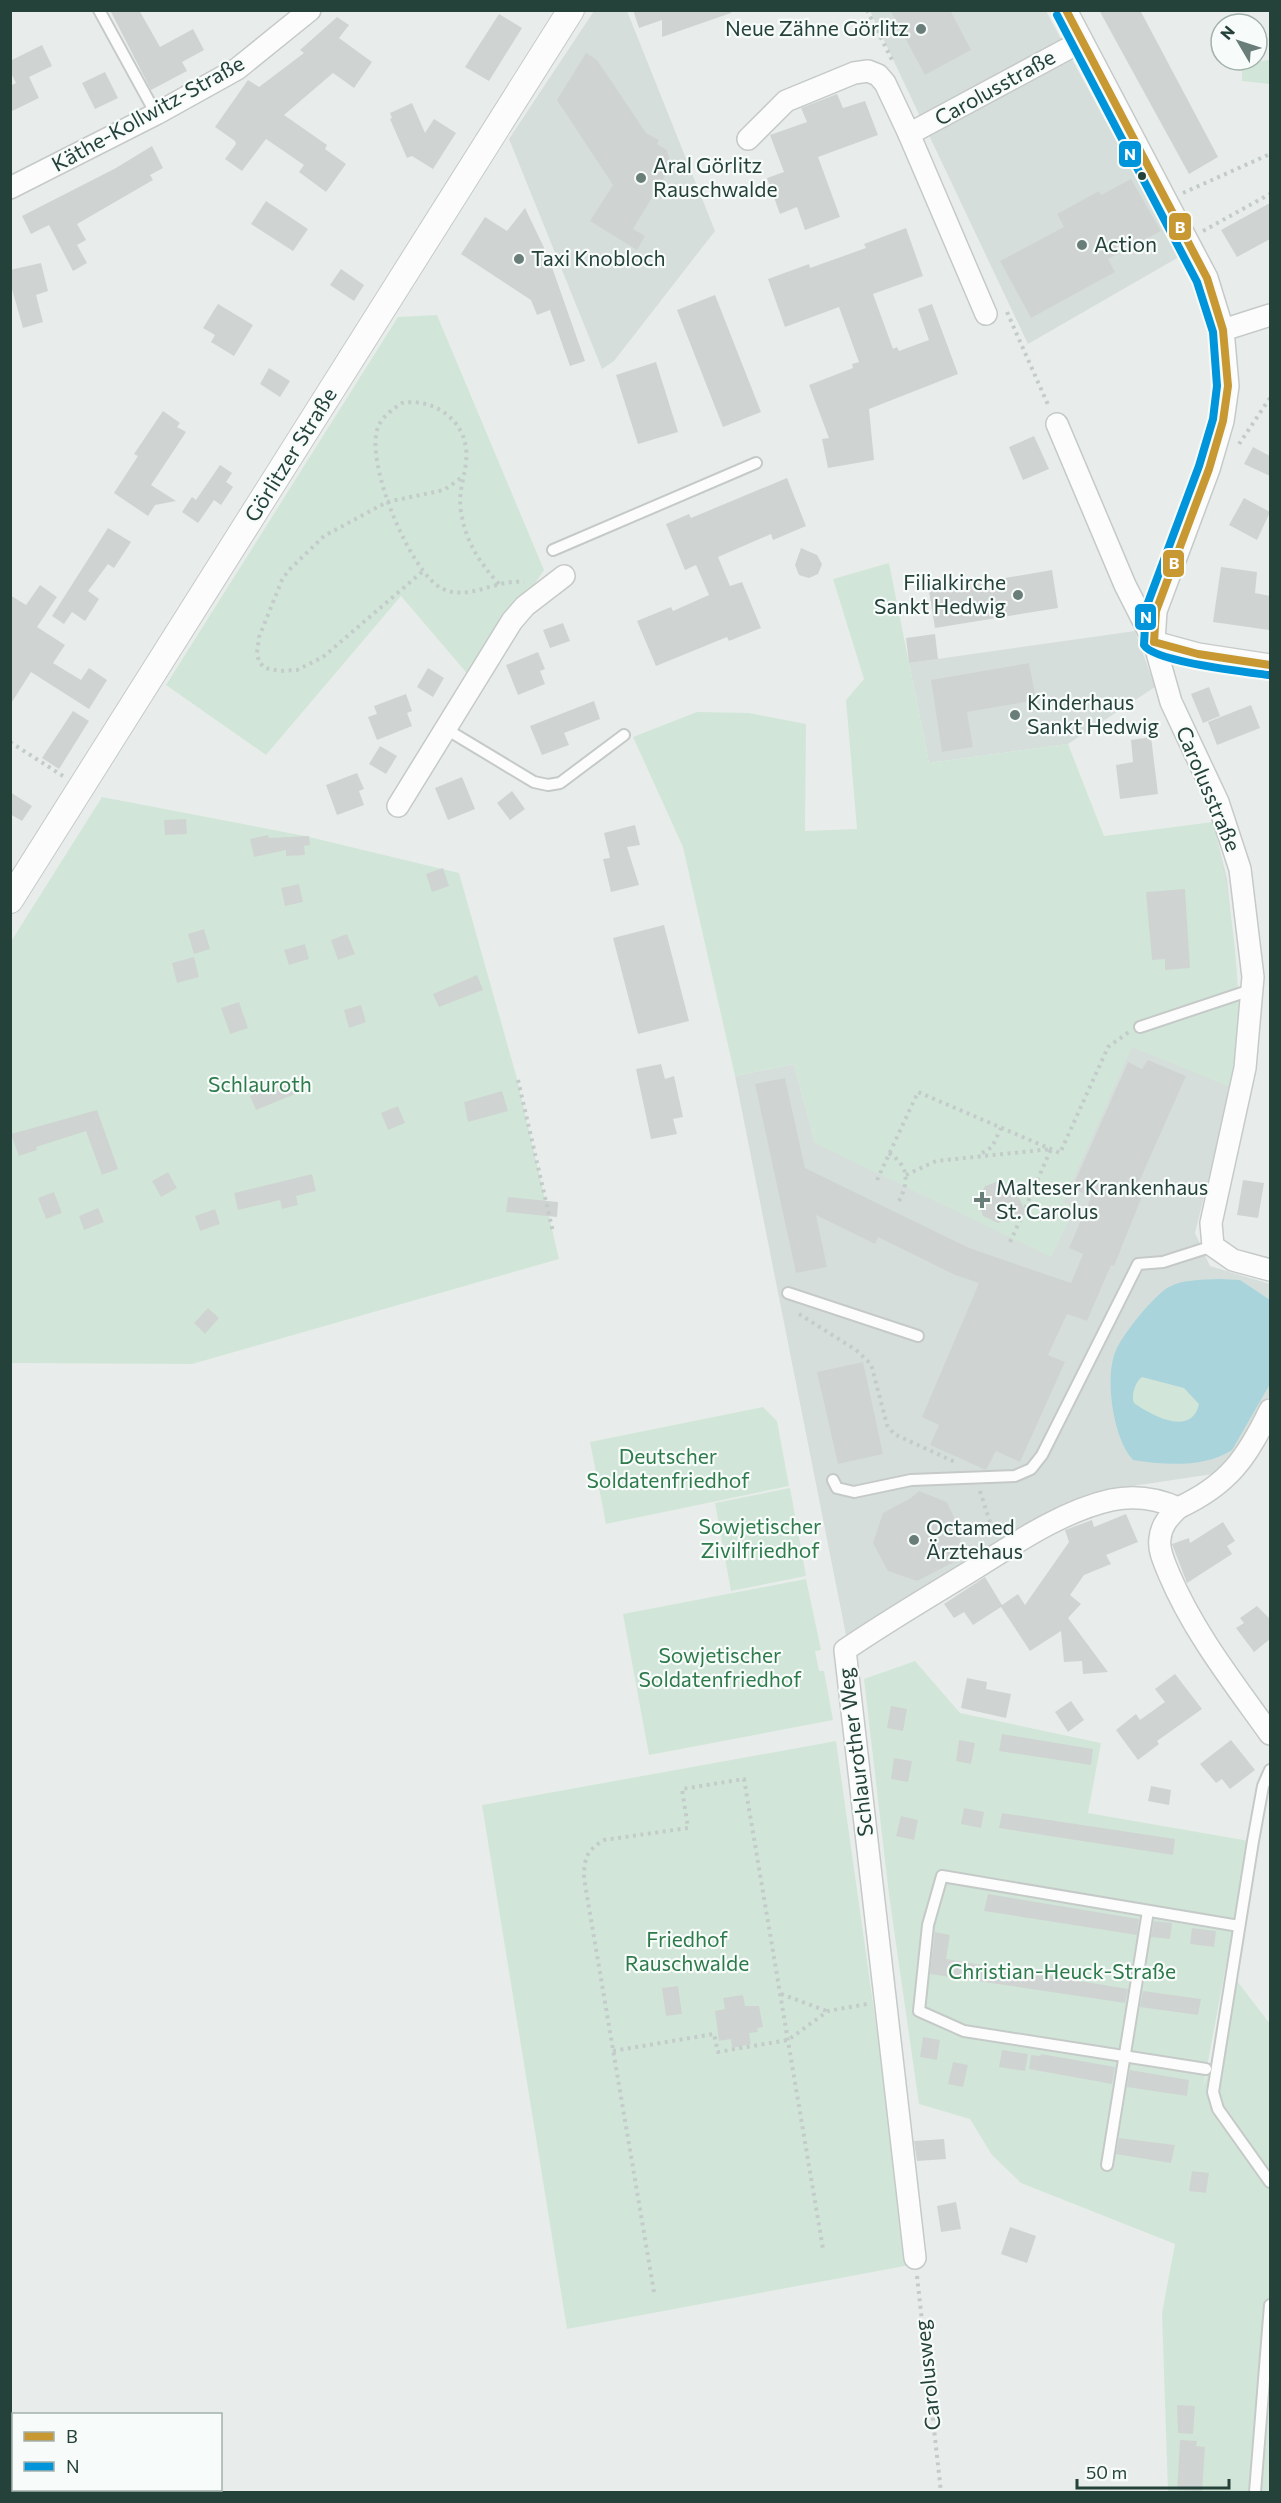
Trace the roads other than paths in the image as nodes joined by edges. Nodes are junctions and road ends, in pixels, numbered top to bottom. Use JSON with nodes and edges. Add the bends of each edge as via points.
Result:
{"nodes":[{"id":1,"x":99,"y":10,"type":"edge"},
{"id":2,"x":310,"y":10,"type":"edge"},
{"id":3,"x":571,"y":10,"type":"edge"},
{"id":4,"x":1066,"y":10,"type":"edge"},
{"id":5,"x":1082,"y":41,"type":"junction"},
{"id":6,"x":156,"y":114,"type":"junction"},
{"id":7,"x":909,"y":134,"type":"junction"},
{"id":8,"x":748,"y":139,"type":"dead end"},
{"id":9,"x":10,"y":188,"type":"edge"},
{"id":10,"x":986,"y":314,"type":"dead end"},
{"id":11,"x":1270,"y":315,"type":"edge"},
{"id":12,"x":1223,"y":330,"type":"junction"},
{"id":13,"x":1057,"y":424,"type":"dead end"},
{"id":14,"x":756,"y":463,"type":"dead end"},
{"id":15,"x":553,"y":550,"type":"dead end"},
{"id":16,"x":556,"y":582,"type":"road end"},
{"id":17,"x":1154,"y":642,"type":"junction"},
{"id":18,"x":1270,"y":665,"type":"edge"},
{"id":19,"x":446,"y":729,"type":"junction"},
{"id":20,"x":624,"y":735,"type":"dead end"},
{"id":21,"x":398,"y":806,"type":"dead end"},
{"id":22,"x":10,"y":900,"type":"edge"},
{"id":23,"x":1251,"y":990,"type":"junction"},
{"id":24,"x":1140,"y":1027,"type":"road end"},
{"id":25,"x":1213,"y":1246,"type":"junction"},
{"id":26,"x":1270,"y":1270,"type":"edge"},
{"id":27,"x":788,"y":1293,"type":"dead end"},
{"id":28,"x":918,"y":1336,"type":"dead end"},
{"id":29,"x":1270,"y":1410,"type":"edge"},
{"id":30,"x":833,"y":1480,"type":"dead end"},
{"id":31,"x":1178,"y":1508,"type":"junction"},
{"id":32,"x":1270,"y":1734,"type":"edge"},
{"id":33,"x":1270,"y":1770,"type":"edge"},
{"id":34,"x":1148,"y":1911,"type":"junction"},
{"id":35,"x":1239,"y":1926,"type":"junction"},
{"id":36,"x":1125,"y":2056,"type":"junction"},
{"id":37,"x":1206,"y":2069,"type":"dead end"},
{"id":38,"x":1107,"y":2165,"type":"dead end"},
{"id":39,"x":1270,"y":2182,"type":"edge"},
{"id":40,"x":915,"y":2258,"type":"road end"},
{"id":41,"x":1270,"y":2305,"type":"edge"},
{"id":42,"x":1255,"y":2493,"type":"edge"}],
"edges":[{"from":1,"to":6,"type":"lane"},
{"from":2,"to":6,"type":"street","name":"Käthe-Kollwitz-Straße","via":[[237,69]]},
{"from":3,"to":22,"type":"street","name":"Görlitzer Straße"},
{"from":4,"to":5,"type":"street"},
{"from":5,"to":7,"type":"street","name":"Carolusstraße"},
{"from":5,"to":12,"type":"street","via":[[1211,288]]},
{"from":6,"to":9,"type":"street","name":"Käthe-Kollwitz-Straße"},
{"from":7,"to":8,"type":"street","name":"Carolusstraße","via":[[885,83],[868,71],[786,101]]},
{"from":7,"to":10,"type":"street","name":"Carolusstraße"},
{"from":11,"to":12,"type":"street"},
{"from":12,"to":17,"type":"street","via":[[1228,386],[1216,445],[1156,611]]},
{"from":13,"to":17,"type":"street","name":"Carolusstraße","via":[[1125,585]]},
{"from":14,"to":15,"type":"lane"},
{"from":16,"to":19,"type":"street","via":[[512,621]]},
{"from":17,"to":18,"type":"street","via":[[1198,654]]},
{"from":17,"to":23,"type":"street","name":"Carolusstraße","via":[[1171,702],[1218,802],[1240,869],[1248,923]]},
{"from":19,"to":20,"type":"lane","via":[[534,782],[548,785],[560,783]]},
{"from":19,"to":21,"type":"street"},
{"from":23,"to":24,"type":"lane"},
{"from":23,"to":25,"type":"street","name":"Carolusstraße","via":[[1245,1068],[1211,1223]]},
{"from":25,"to":26,"type":"street","via":[[1233,1260]]},
{"from":25,"to":30,"type":"lane","via":[[1163,1262],[1138,1264],[1042,1455],[1031,1469],[1015,1476],[911,1480],[854,1492],[837,1488]]},
{"from":27,"to":28,"type":"lane"},
{"from":29,"to":31,"type":"street","via":[[1239,1466],[1199,1498]]},
{"from":31,"to":32,"type":"street","via":[[1162,1526],[1159,1541],[1163,1560],[1198,1633]]},
{"from":31,"to":40,"type":"street","name":"Schlaurother Weg","via":[[1158,1499],[1139,1497],[1084,1509],[1001,1553],[845,1650]]},
{"from":33,"to":35,"type":"lane","via":[[1263,1786]]},
{"from":34,"to":35,"type":"lane"},
{"from":34,"to":36,"type":"lane"},
{"from":34,"to":36,"type":"lane","via":[[942,1876],[928,1925],[919,2011],[964,2031]]},
{"from":35,"to":39,"type":"lane","via":[[1213,2085],[1214,2101]]},
{"from":36,"to":37,"type":"lane"},
{"from":36,"to":38,"type":"lane"},
{"from":41,"to":42,"type":"lane"}]}
